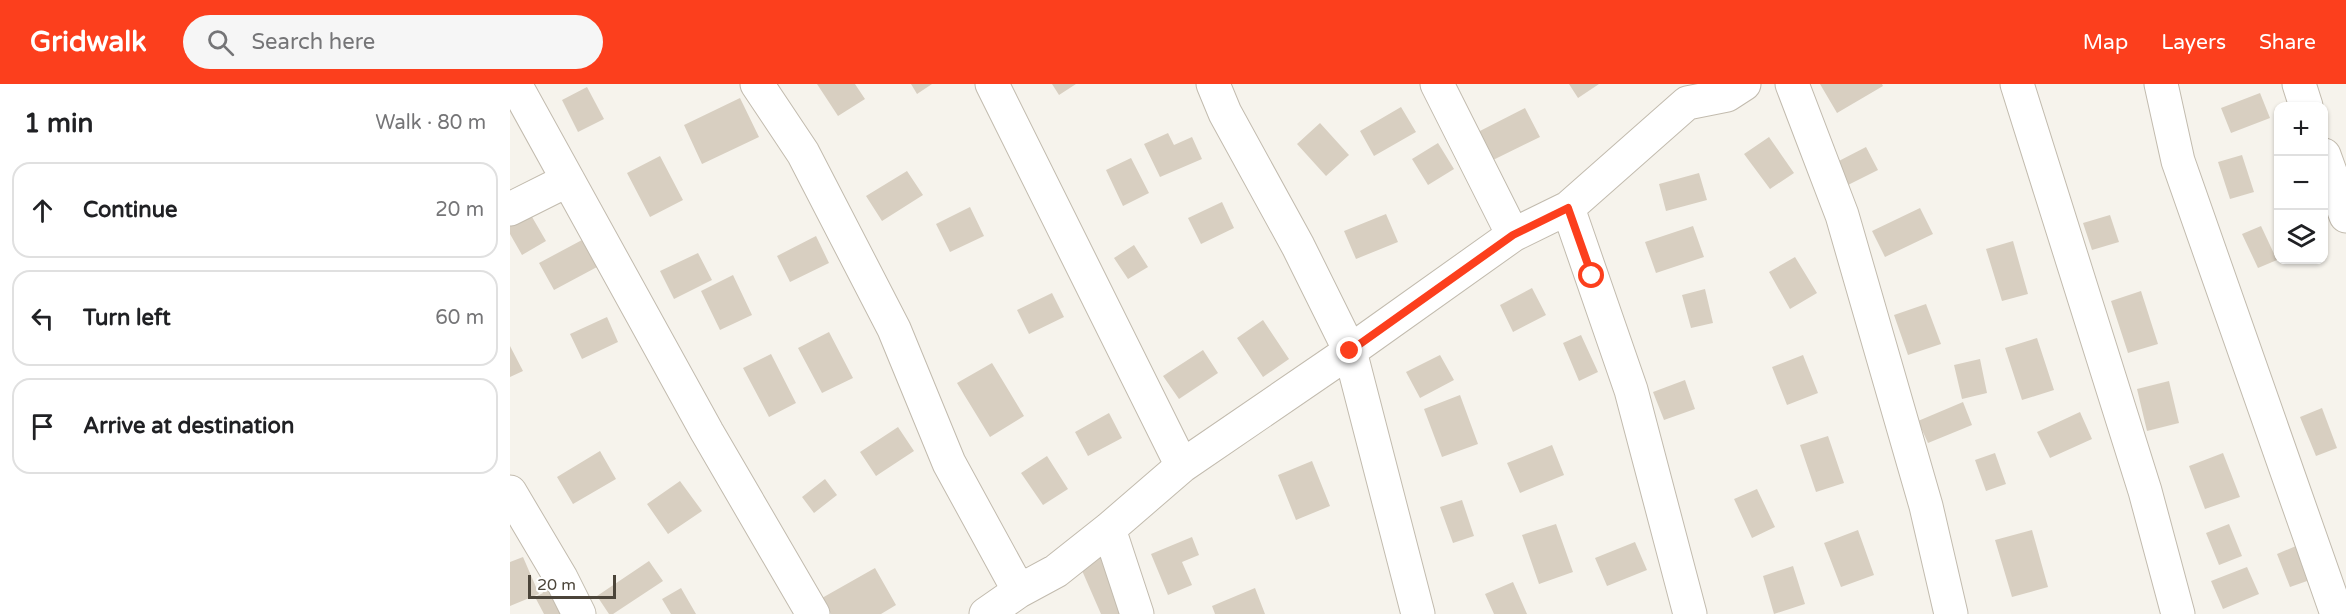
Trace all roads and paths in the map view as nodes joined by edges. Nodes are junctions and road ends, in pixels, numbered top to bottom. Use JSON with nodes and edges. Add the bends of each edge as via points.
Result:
{"nodes":[{"id":1,"x":515,"y":84,"type":"edge"},
{"id":2,"x":757,"y":84,"type":"edge"},
{"id":3,"x":992,"y":84,"type":"edge"},
{"id":4,"x":1213,"y":84,"type":"edge"},
{"id":5,"x":1437,"y":84,"type":"edge"},
{"id":6,"x":1744,"y":84,"type":"edge"},
{"id":7,"x":1792,"y":84,"type":"edge"},
{"id":8,"x":2017,"y":84,"type":"edge"},
{"id":9,"x":2161,"y":84,"type":"edge"},
{"id":10,"x":2299,"y":84,"type":"edge"},
{"id":11,"x":1681,"y":93,"type":"edge"},
{"id":12,"x":2305,"y":102,"type":"edge"},
{"id":13,"x":2324,"y":156,"type":"edge"},
{"id":14,"x":568,"y":180,"type":"junction"},
{"id":15,"x":1568,"y":208,"type":"junction"},
{"id":16,"x":510,"y":209,"type":"edge"},
{"id":17,"x":2346,"y":216,"type":"edge"},
{"id":18,"x":1513,"y":235,"type":"junction"},
{"id":19,"x":1350,"y":351,"type":"junction"},
{"id":20,"x":1182,"y":466,"type":"junction"},
{"id":21,"x":510,"y":492,"type":"edge"},
{"id":22,"x":1109,"y":529,"type":"junction"},
{"id":23,"x":1019,"y":591,"type":"junction"},
{"id":24,"x":579,"y":614,"type":"edge"},
{"id":25,"x":813,"y":614,"type":"edge"},
{"id":26,"x":986,"y":614,"type":"edge"},
{"id":27,"x":1137,"y":614,"type":"edge"},
{"id":28,"x":1418,"y":614,"type":"edge"},
{"id":29,"x":1690,"y":614,"type":"edge"},
{"id":30,"x":1951,"y":614,"type":"edge"},
{"id":31,"x":2178,"y":614,"type":"edge"},
{"id":32,"x":2337,"y":614,"type":"edge"}],
"edges":[{"from":1,"to":14,"type":"street"},
{"from":2,"to":23,"type":"street","via":[[803,153],[894,329],[949,463]]},
{"from":3,"to":20,"type":"street"},
{"from":4,"to":19,"type":"street"},
{"from":5,"to":18,"type":"street"},
{"from":6,"to":11,"type":"street","via":[[1727,95]]},
{"from":7,"to":30,"type":"street","via":[[1842,215],[1923,495]]},
{"from":8,"to":31,"type":"street","via":[[2145,491]]},
{"from":9,"to":32,"type":"street","via":[[2178,161]]},
{"from":10,"to":12,"type":"street"},
{"from":11,"to":15,"type":"street"},
{"from":13,"to":17,"type":"street"},
{"from":14,"to":16,"type":"street"},
{"from":14,"to":25,"type":"street"},
{"from":15,"to":18,"type":"street"},
{"from":15,"to":29,"type":"street","via":[[1631,390]]},
{"from":18,"to":19,"type":"street"},
{"from":19,"to":20,"type":"street"},
{"from":19,"to":28,"type":"street"},
{"from":20,"to":22,"type":"street"},
{"from":21,"to":24,"type":"street"},
{"from":22,"to":23,"type":"street","via":[[1056,571]]},
{"from":22,"to":27,"type":"street"},
{"from":23,"to":26,"type":"street"}]}
